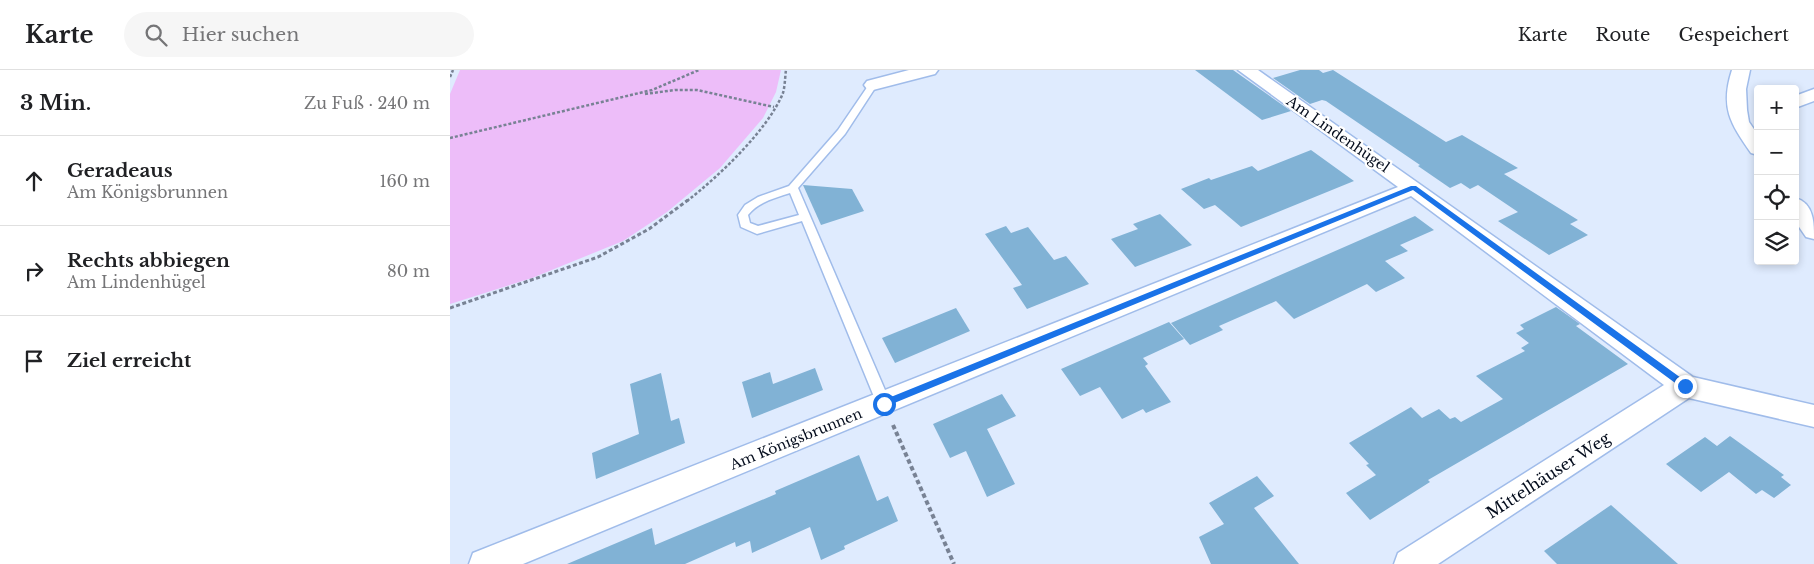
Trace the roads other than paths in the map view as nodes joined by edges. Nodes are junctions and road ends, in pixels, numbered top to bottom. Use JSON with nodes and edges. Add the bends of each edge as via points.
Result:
{"nodes":[{"id":1,"x":929,"y":70,"type":"edge"},
{"id":2,"x":1247,"y":70,"type":"edge"},
{"id":3,"x":1740,"y":70,"type":"edge"},
{"id":4,"x":874,"y":84,"type":"joint"},
{"id":5,"x":1814,"y":94,"type":"edge"},
{"id":6,"x":1799,"y":101,"type":"edge"},
{"id":7,"x":1754,"y":143,"type":"edge"},
{"id":8,"x":793,"y":188,"type":"junction"},
{"id":9,"x":1413,"y":188,"type":"junction"},
{"id":10,"x":1799,"y":211,"type":"edge"},
{"id":11,"x":805,"y":217,"type":"junction"},
{"id":12,"x":1814,"y":232,"type":"edge"},
{"id":13,"x":1685,"y":386,"type":"junction"},
{"id":14,"x":884,"y":404,"type":"junction"},
{"id":15,"x":1814,"y":416,"type":"edge"},
{"id":16,"x":485,"y":564,"type":"edge"},
{"id":17,"x":1410,"y":564,"type":"edge"}],
"edges":[{"from":1,"to":4,"type":"street"},
{"from":2,"to":9,"type":"street","name":"Am Lindenhügel"},
{"from":3,"to":7,"type":"street","via":[[1740,122]]},
{"from":4,"to":8,"type":"lane","via":[[842,132]]},
{"from":5,"to":6,"type":"street"},
{"from":8,"to":11,"type":"lane"},
{"from":8,"to":11,"type":"lane","via":[[762,198],[749,207],[743,215],[745,225],[758,230]]},
{"from":9,"to":13,"type":"street","name":"Am Lindenhügel"},
{"from":9,"to":14,"type":"street","name":"Am Königsbrunnen"},
{"from":10,"to":12,"type":"street"},
{"from":11,"to":14,"type":"lane"},
{"from":13,"to":15,"type":"street","name":"Am Lindenhügel"},
{"from":13,"to":17,"type":"street","name":"Mittelhäuser Weg"},
{"from":14,"to":16,"type":"street","name":"Am Königsbrunnen"}]}
